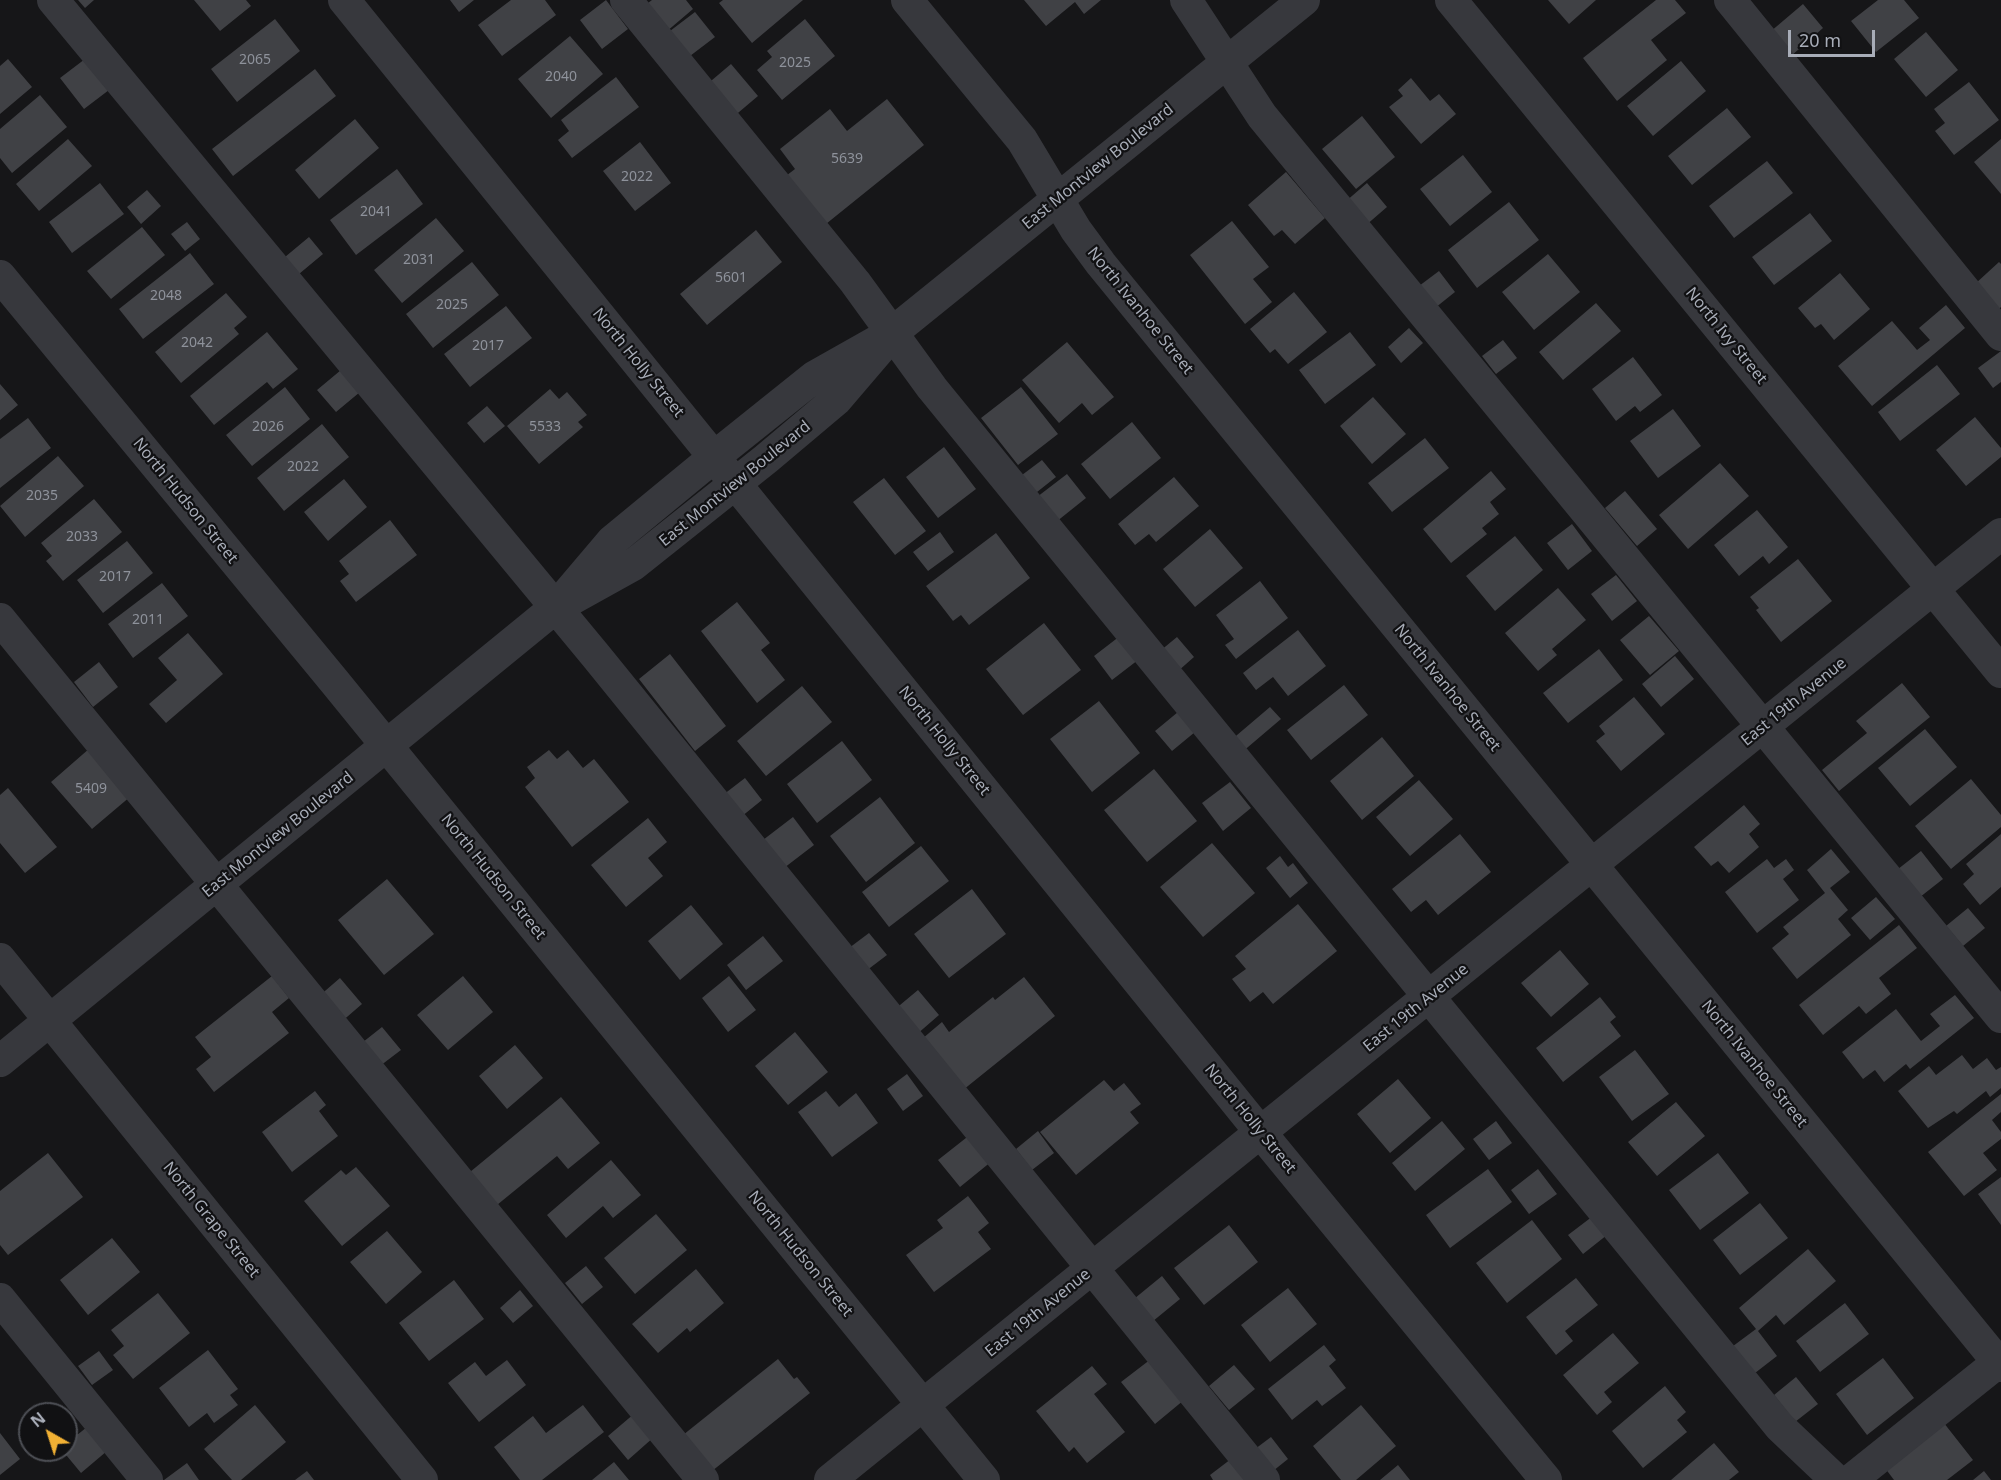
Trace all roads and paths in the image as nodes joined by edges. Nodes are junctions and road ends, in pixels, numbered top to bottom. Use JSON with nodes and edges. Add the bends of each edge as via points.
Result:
{"nodes":[{"id":1,"x":53,"y":0,"type":"edge"},
{"id":2,"x":344,"y":0,"type":"edge"},
{"id":3,"x":626,"y":0,"type":"edge"},
{"id":4,"x":907,"y":0,"type":"edge"},
{"id":5,"x":1186,"y":0,"type":"edge"},
{"id":6,"x":1304,"y":0,"type":"edge"},
{"id":7,"x":1451,"y":0,"type":"edge"},
{"id":8,"x":1730,"y":0,"type":"edge"},
{"id":9,"x":1227,"y":62,"type":"junction"},
{"id":10,"x":1058,"y":200,"type":"junction"},
{"id":11,"x":0,"y":276,"type":"edge"},
{"id":12,"x":892,"y":333,"type":"junction"},
{"id":13,"x":2001,"y":334,"type":"edge"},
{"id":14,"x":714,"y":457,"type":"junction"},
{"id":15,"x":735,"y":484,"type":"junction"},
{"id":16,"x":2001,"y":534,"type":"edge"},
{"id":17,"x":1933,"y":589,"type":"junction"},
{"id":18,"x":556,"y":607,"type":"junction"},
{"id":19,"x":0,"y":619,"type":"edge"},
{"id":20,"x":2001,"y":672,"type":"edge"},
{"id":21,"x":1764,"y":727,"type":"junction"},
{"id":22,"x":386,"y":747,"type":"junction"},
{"id":23,"x":1591,"y":865,"type":"junction"},
{"id":24,"x":216,"y":885,"type":"junction"},
{"id":25,"x":0,"y":959,"type":"edge"},
{"id":26,"x":1430,"y":997,"type":"junction"},
{"id":27,"x":2001,"y":1017,"type":"edge"},
{"id":28,"x":50,"y":1020,"type":"junction"},
{"id":29,"x":0,"y":1061,"type":"edge"},
{"id":30,"x":1261,"y":1133,"type":"junction"},
{"id":31,"x":1094,"y":1268,"type":"junction"},
{"id":32,"x":0,"y":1299,"type":"edge"},
{"id":33,"x":2000,"y":1363,"type":"edge"},
{"id":34,"x":923,"y":1405,"type":"junction"},
{"id":35,"x":147,"y":1480,"type":"edge"},
{"id":36,"x":422,"y":1480,"type":"edge"},
{"id":37,"x":703,"y":1480,"type":"edge"},
{"id":38,"x":830,"y":1480,"type":"edge"},
{"id":39,"x":984,"y":1480,"type":"edge"},
{"id":40,"x":1264,"y":1480,"type":"edge"},
{"id":41,"x":1546,"y":1480,"type":"edge"},
{"id":42,"x":1836,"y":1480,"type":"edge"},
{"id":43,"x":1851,"y":1480,"type":"edge"}],
"edges":[{"from":1,"to":18,"type":"street"},
{"from":2,"to":14,"type":"street","name":"North Holly Street"},
{"from":3,"to":12,"type":"street"},
{"from":4,"to":10,"type":"street","name":"North Ivanhoe Street","via":[[1022,141]]},
{"from":5,"to":9,"type":"street"},
{"from":6,"to":9,"type":"street","name":"East Montview Boulevard"},
{"from":7,"to":17,"type":"street","name":"North Ivy Street"},
{"from":8,"to":13,"type":"street"},
{"from":9,"to":10,"type":"street","name":"East Montview Boulevard"},
{"from":9,"to":21,"type":"street","via":[[1262,116]]},
{"from":10,"to":12,"type":"street","name":"East Montview Boulevard"},
{"from":10,"to":23,"type":"street","name":"North Ivanhoe Street","via":[[1101,264]]},
{"from":11,"to":22,"type":"street","name":"North Hudson Street"},
{"from":12,"to":14,"type":"street","name":"East Montview Boulevard","via":[[814,377]]},
{"from":12,"to":15,"type":"street","name":"East Montview Boulevard","via":[[836,400]]},
{"from":12,"to":26,"type":"street","via":[[940,398]]},
{"from":14,"to":15,"type":"street","name":"North Holly Street"},
{"from":14,"to":18,"type":"street","name":"East Montview Boulevard","via":[[612,541]]},
{"from":15,"to":18,"type":"street","name":"East Montview Boulevard","via":[[633,565]]},
{"from":15,"to":30,"type":"street","name":"North Holly Street"},
{"from":16,"to":17,"type":"street","name":"East 19th Avenue"},
{"from":17,"to":20,"type":"street","name":"North Ivy Street"},
{"from":17,"to":21,"type":"street","name":"East 19th Avenue"},
{"from":18,"to":22,"type":"street","name":"East Montview Boulevard"},
{"from":18,"to":31,"type":"street"},
{"from":19,"to":24,"type":"street"},
{"from":21,"to":23,"type":"street","name":"East 19th Avenue"},
{"from":21,"to":27,"type":"street"},
{"from":22,"to":24,"type":"street","name":"East Montview Boulevard"},
{"from":22,"to":34,"type":"street","name":"North Hudson Street"},
{"from":23,"to":26,"type":"street","name":"East 19th Avenue"},
{"from":23,"to":33,"type":"street","name":"North Ivanhoe Street"},
{"from":24,"to":28,"type":"street","name":"East Montview Boulevard"},
{"from":24,"to":37,"type":"street"},
{"from":25,"to":28,"type":"street","name":"North Grape Street"},
{"from":26,"to":30,"type":"street","name":"East 19th Avenue"},
{"from":26,"to":42,"type":"street","via":[[1780,1427]]},
{"from":28,"to":29,"type":"street","name":"East Montview Boulevard"},
{"from":28,"to":36,"type":"street","name":"North Grape Street"},
{"from":30,"to":31,"type":"street","name":"East 19th Avenue"},
{"from":30,"to":41,"type":"street","name":"North Holly Street"},
{"from":31,"to":34,"type":"street","name":"East 19th Avenue"},
{"from":31,"to":40,"type":"street"},
{"from":32,"to":35,"type":"street"},
{"from":33,"to":43,"type":"street"},
{"from":34,"to":38,"type":"street","name":"East 19th Avenue"},
{"from":34,"to":39,"type":"street","name":"North Hudson Street"}]}
